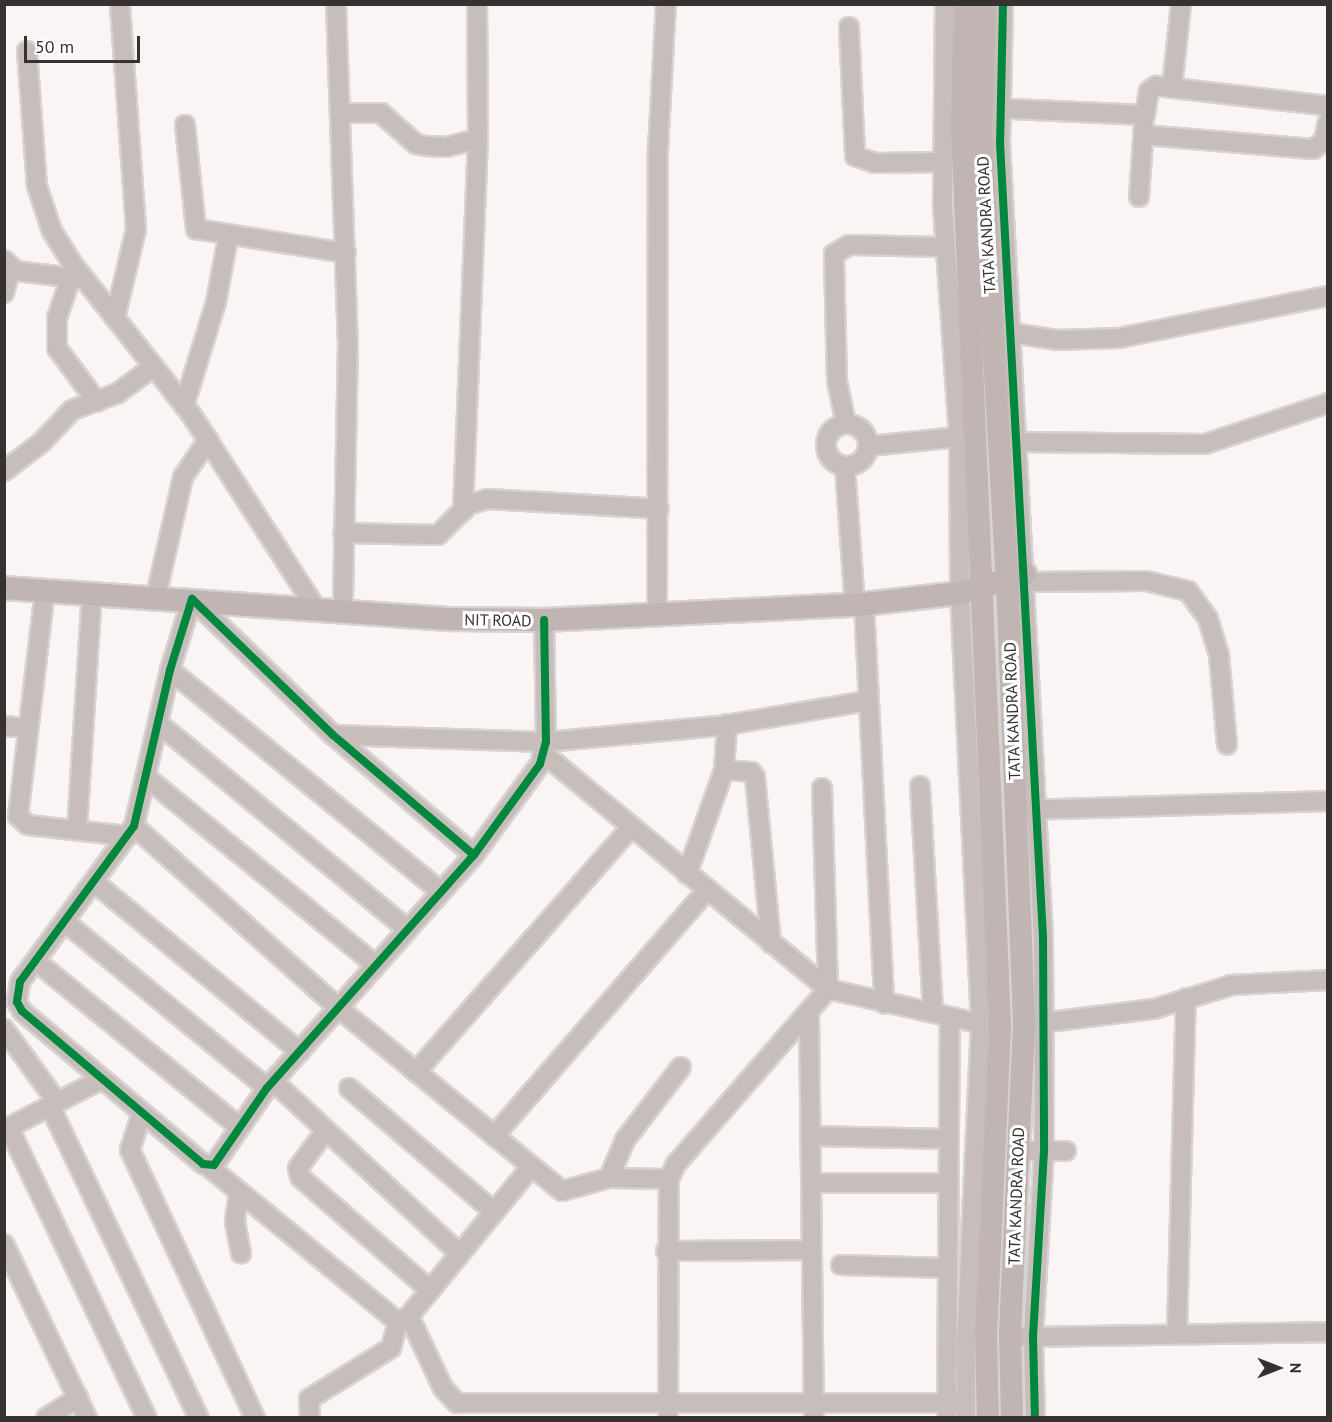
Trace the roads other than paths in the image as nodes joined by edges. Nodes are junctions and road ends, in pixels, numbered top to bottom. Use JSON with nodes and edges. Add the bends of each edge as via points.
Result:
{"nodes":[{"id":1,"x":120,"y":4,"type":"edge"},
{"id":2,"x":336,"y":4,"type":"edge"},
{"id":3,"x":477,"y":4,"type":"edge"},
{"id":4,"x":666,"y":4,"type":"edge"},
{"id":5,"x":945,"y":4,"type":"edge"},
{"id":6,"x":965,"y":4,"type":"edge"},
{"id":7,"x":985,"y":4,"type":"edge"},
{"id":8,"x":1003,"y":4,"type":"edge"},
{"id":9,"x":1181,"y":4,"type":"edge"},
{"id":10,"x":849,"y":27,"type":"dead end"},
{"id":11,"x":27,"y":51,"type":"dead end"},
{"id":12,"x":1172,"y":88,"type":"junction"},
{"id":13,"x":1328,"y":106,"type":"edge"},
{"id":14,"x":991,"y":108,"type":"junction"},
{"id":15,"x":341,"y":113,"type":"junction"},
{"id":16,"x":1145,"y":115,"type":"junction"},
{"id":17,"x":1328,"y":121,"type":"edge"},
{"id":18,"x":185,"y":125,"type":"dead end"},
{"id":19,"x":1143,"y":135,"type":"junction"},
{"id":20,"x":478,"y":139,"type":"junction"},
{"id":21,"x":943,"y":162,"type":"junction"},
{"id":22,"x":1139,"y":197,"type":"dead end"},
{"id":23,"x":228,"y":237,"type":"junction"},
{"id":24,"x":945,"y":247,"type":"junction"},
{"id":25,"x":346,"y":253,"type":"junction"},
{"id":26,"x":7,"y":265,"type":"edge"},
{"id":27,"x":77,"y":278,"type":"junction"},
{"id":28,"x":4,"y":293,"type":"edge"},
{"id":29,"x":1328,"y":296,"type":"edge"},
{"id":30,"x":115,"y":318,"type":"junction"},
{"id":31,"x":1012,"y":333,"type":"junction"},
{"id":32,"x":153,"y":367,"type":"junction"},
{"id":33,"x":97,"y":402,"type":"junction"},
{"id":34,"x":1328,"y":403,"type":"edge"},
{"id":35,"x":184,"y":406,"type":"junction"},
{"id":36,"x":846,"y":424,"type":"junction"},
{"id":37,"x":966,"y":436,"type":"junction"},
{"id":38,"x":208,"y":440,"type":"junction"},
{"id":39,"x":1018,"y":442,"type":"junction"},
{"id":40,"x":869,"y":446,"type":"junction"},
{"id":41,"x":845,"y":467,"type":"junction"},
{"id":42,"x":4,"y":471,"type":"edge"},
{"id":43,"x":659,"y":508,"type":"junction"},
{"id":44,"x":463,"y":511,"type":"junction"},
{"id":45,"x":343,"y":533,"type":"junction"},
{"id":46,"x":1020,"y":578,"type":"junction"},
{"id":47,"x":4,"y":588,"type":"edge"},
{"id":48,"x":45,"y":590,"type":"junction"},
{"id":49,"x":970,"y":590,"type":"junction"},
{"id":50,"x":92,"y":592,"type":"junction"},
{"id":51,"x":156,"y":596,"type":"junction"},
{"id":52,"x":192,"y":599,"type":"junction"},
{"id":53,"x":860,"y":605,"type":"junction"},
{"id":54,"x":316,"y":609,"type":"junction"},
{"id":55,"x":343,"y":611,"type":"junction"},
{"id":56,"x":657,"y":613,"type":"junction"},
{"id":57,"x":544,"y":620,"type":"junction"},
{"id":58,"x":170,"y":670,"type":"junction"},
{"id":59,"x":867,"y":701,"type":"junction"},
{"id":60,"x":158,"y":723,"type":"junction"},
{"id":61,"x":727,"y":724,"type":"junction"},
{"id":62,"x":4,"y":726,"type":"edge"},
{"id":63,"x":28,"y":728,"type":"junction"},
{"id":64,"x":333,"y":735,"type":"junction"},
{"id":65,"x":1227,"y":745,"type":"dead end"},
{"id":66,"x":545,"y":748,"type":"junction"},
{"id":67,"x":724,"y":770,"type":"junction"},
{"id":68,"x":146,"y":777,"type":"junction"},
{"id":69,"x":920,"y":786,"type":"dead end"},
{"id":70,"x":822,"y":788,"type":"dead end"},
{"id":71,"x":1328,"y":801,"type":"edge"},
{"id":72,"x":1025,"y":810,"type":"junction"},
{"id":73,"x":13,"y":822,"type":"edge"},
{"id":74,"x":631,"y":827,"type":"junction"},
{"id":75,"x":77,"y":830,"type":"junction"},
{"id":76,"x":131,"y":831,"type":"junction"},
{"id":77,"x":474,"y":855,"type":"junction"},
{"id":78,"x":687,"y":874,"type":"junction"},
{"id":79,"x":94,"y":882,"type":"junction"},
{"id":80,"x":707,"y":890,"type":"junction"},
{"id":81,"x":440,"y":891,"type":"junction"},
{"id":82,"x":65,"y":922,"type":"junction"},
{"id":83,"x":406,"y":928,"type":"junction"},
{"id":84,"x":771,"y":943,"type":"junction"},
{"id":85,"x":37,"y":962,"type":"junction"},
{"id":86,"x":376,"y":965,"type":"junction"},
{"id":87,"x":1328,"y":980,"type":"edge"},
{"id":88,"x":828,"y":989,"type":"junction"},
{"id":89,"x":1186,"y":998,"type":"junction"},
{"id":90,"x":884,"y":1003,"type":"junction"},
{"id":91,"x":336,"y":1006,"type":"junction"},
{"id":92,"x":809,"y":1013,"type":"junction"},
{"id":93,"x":941,"y":1015,"type":"junction"},
{"id":94,"x":1033,"y":1024,"type":"junction"},
{"id":95,"x":991,"y":1026,"type":"junction"},
{"id":96,"x":4,"y":1029,"type":"edge"},
{"id":97,"x":300,"y":1052,"type":"junction"},
{"id":98,"x":681,"y":1067,"type":"dead end"},
{"id":99,"x":416,"y":1072,"type":"junction"},
{"id":100,"x":102,"y":1079,"type":"junction"},
{"id":101,"x":270,"y":1085,"type":"junction"},
{"id":102,"x":349,"y":1088,"type":"dead end"},
{"id":103,"x":54,"y":1104,"type":"junction"},
{"id":104,"x":142,"y":1113,"type":"junction"},
{"id":105,"x":239,"y":1127,"type":"junction"},
{"id":106,"x":7,"y":1129,"type":"edge"},
{"id":107,"x":324,"y":1133,"type":"junction"},
{"id":108,"x":494,"y":1136,"type":"junction"},
{"id":109,"x":810,"y":1136,"type":"junction"},
{"id":110,"x":949,"y":1139,"type":"junction"},
{"id":111,"x":1044,"y":1150,"type":"junction"},
{"id":112,"x":1018,"y":1151,"type":"junction"},
{"id":113,"x":1066,"y":1151,"type":"dead end"},
{"id":114,"x":208,"y":1166,"type":"junction"},
{"id":115,"x":530,"y":1168,"type":"junction"},
{"id":116,"x":609,"y":1178,"type":"junction"},
{"id":117,"x":669,"y":1179,"type":"junction"},
{"id":118,"x":811,"y":1183,"type":"junction"},
{"id":119,"x":948,"y":1183,"type":"junction"},
{"id":120,"x":239,"y":1192,"type":"junction"},
{"id":121,"x":494,"y":1212,"type":"junction"},
{"id":122,"x":4,"y":1244,"type":"edge"},
{"id":123,"x":812,"y":1250,"type":"junction"},
{"id":124,"x":666,"y":1251,"type":"junction"},
{"id":125,"x":241,"y":1253,"type":"dead end"},
{"id":126,"x":460,"y":1254,"type":"junction"},
{"id":127,"x":841,"y":1265,"type":"dead end"},
{"id":128,"x":948,"y":1268,"type":"junction"},
{"id":129,"x":430,"y":1290,"type":"junction"},
{"id":130,"x":403,"y":1319,"type":"junction"},
{"id":131,"x":1328,"y":1332,"type":"edge"},
{"id":132,"x":1177,"y":1333,"type":"junction"},
{"id":133,"x":1010,"y":1336,"type":"junction"},
{"id":134,"x":1033,"y":1337,"type":"junction"},
{"id":135,"x":78,"y":1398,"type":"junction"},
{"id":136,"x":668,"y":1409,"type":"edge"},
{"id":137,"x":456,"y":1410,"type":"edge"},
{"id":138,"x":814,"y":1410,"type":"edge"},
{"id":139,"x":947,"y":1410,"type":"edge"},
{"id":140,"x":966,"y":1410,"type":"edge"},
{"id":141,"x":46,"y":1418,"type":"edge"},
{"id":142,"x":87,"y":1418,"type":"edge"},
{"id":143,"x":147,"y":1418,"type":"edge"},
{"id":144,"x":199,"y":1418,"type":"edge"},
{"id":145,"x":255,"y":1418,"type":"edge"},
{"id":146,"x":310,"y":1418,"type":"edge"},
{"id":147,"x":988,"y":1418,"type":"edge"},
{"id":148,"x":1012,"y":1418,"type":"edge"},
{"id":149,"x":1035,"y":1418,"type":"edge"}],
"edges":[{"from":1,"to":30,"type":"street","via":[[136,229]]},
{"from":2,"to":15,"type":"street"},
{"from":3,"to":20,"type":"street"},
{"from":4,"to":43,"type":"street","via":[[658,150]]},
{"from":5,"to":21,"type":"street"},
{"from":6,"to":37,"type":"main road","name":"TATA KANDRA ROAD","via":[[962,128]]},
{"from":7,"to":14,"type":"main road","name":"TATA KANDRA ROAD"},
{"from":8,"to":14,"type":"street"},
{"from":9,"to":12,"type":"street"},
{"from":10,"to":21,"type":"street","via":[[855,156],[875,163]]},
{"from":11,"to":27,"type":"street","via":[[33,156],[43,212]]},
{"from":12,"to":13,"type":"street"},
{"from":12,"to":16,"type":"street","via":[[1151,87]]},
{"from":14,"to":16,"type":"street"},
{"from":14,"to":31,"type":"street"},
{"from":14,"to":46,"type":"main road","name":"TATA KANDRA ROAD"},
{"from":15,"to":20,"type":"street","via":[[381,113],[416,144],[446,147]]},
{"from":15,"to":25,"type":"street"},
{"from":16,"to":19,"type":"street"},
{"from":17,"to":19,"type":"street","via":[[1323,141],[1313,149]]},
{"from":18,"to":23,"type":"street","via":[[192,222],[204,234]]},
{"from":19,"to":22,"type":"street"},
{"from":20,"to":44,"type":"street"},
{"from":21,"to":24,"type":"street"},
{"from":23,"to":25,"type":"street"},
{"from":23,"to":35,"type":"street","via":[[216,302]]},
{"from":24,"to":36,"type":"street","via":[[849,245],[834,254],[837,381]]},
{"from":24,"to":37,"type":"street"},
{"from":25,"to":45,"type":"street"},
{"from":26,"to":27,"type":"street"},
{"from":26,"to":28,"type":"street"},
{"from":27,"to":30,"type":"street"},
{"from":27,"to":33,"type":"street","via":[[57,318],[57,348]]},
{"from":29,"to":31,"type":"street","via":[[1119,338],[1058,340]]},
{"from":30,"to":32,"type":"street"},
{"from":31,"to":39,"type":"street"},
{"from":32,"to":33,"type":"street"},
{"from":32,"to":35,"type":"street"},
{"from":33,"to":42,"type":"street","via":[[72,410],[42,442]]},
{"from":34,"to":39,"type":"street","via":[[1204,444]]},
{"from":35,"to":38,"type":"street"},
{"from":36,"to":40,"type":"street","via":[[859,428]]},
{"from":36,"to":41,"type":"street","via":[[833,429],[826,442],[833,461]]},
{"from":37,"to":40,"type":"street"},
{"from":37,"to":49,"type":"main road","name":"TATA KANDRA ROAD"},
{"from":38,"to":51,"type":"street","via":[[183,477]]},
{"from":38,"to":54,"type":"street"},
{"from":39,"to":46,"type":"street"},
{"from":40,"to":41,"type":"street","via":[[864,459]]},
{"from":41,"to":53,"type":"street"},
{"from":43,"to":44,"type":"street","via":[[488,499],[476,501]]},
{"from":43,"to":56,"type":"street"},
{"from":44,"to":45,"type":"street","via":[[438,535]]},
{"from":45,"to":55,"type":"street"},
{"from":46,"to":49,"type":"main road","name":"NIT ROAD"},
{"from":46,"to":65,"type":"street","via":[[1146,581],[1188,591],[1208,619],[1219,655]]},
{"from":46,"to":72,"type":"main road","name":"TATA KANDRA ROAD"},
{"from":47,"to":48,"type":"main road","name":"NIT ROAD"},
{"from":48,"to":50,"type":"main road","name":"NIT ROAD"},
{"from":48,"to":63,"type":"street"},
{"from":49,"to":53,"type":"main road","name":"NIT ROAD"},
{"from":49,"to":95,"type":"main road","name":"TATA KANDRA ROAD"},
{"from":50,"to":51,"type":"main road","name":"NIT ROAD"},
{"from":50,"to":75,"type":"street"},
{"from":51,"to":52,"type":"main road","name":"NIT ROAD"},
{"from":52,"to":54,"type":"main road","name":"NIT ROAD"},
{"from":52,"to":58,"type":"street"},
{"from":52,"to":64,"type":"street"},
{"from":53,"to":56,"type":"main road","name":"NIT ROAD"},
{"from":53,"to":59,"type":"street"},
{"from":54,"to":55,"type":"main road","name":"NIT ROAD"},
{"from":55,"to":57,"type":"main road","name":"NIT ROAD"},
{"from":56,"to":57,"type":"main road","name":"NIT ROAD"},
{"from":57,"to":66,"type":"street"},
{"from":58,"to":60,"type":"street"},
{"from":58,"to":81,"type":"street"},
{"from":59,"to":61,"type":"street"},
{"from":59,"to":90,"type":"street"},
{"from":60,"to":68,"type":"street"},
{"from":60,"to":83,"type":"street"},
{"from":61,"to":66,"type":"street"},
{"from":61,"to":67,"type":"street"},
{"from":62,"to":63,"type":"street"},
{"from":63,"to":73,"type":"street"},
{"from":64,"to":66,"type":"street"},
{"from":64,"to":77,"type":"street"},
{"from":66,"to":74,"type":"street"},
{"from":66,"to":77,"type":"street"},
{"from":67,"to":78,"type":"street"},
{"from":67,"to":84,"type":"street","via":[[751,772],[755,777]]},
{"from":68,"to":76,"type":"street"},
{"from":68,"to":86,"type":"street"},
{"from":69,"to":93,"type":"street"},
{"from":70,"to":88,"type":"street"},
{"from":71,"to":72,"type":"street"},
{"from":72,"to":94,"type":"main road","name":"TATA KANDRA ROAD"},
{"from":73,"to":75,"type":"street"},
{"from":74,"to":78,"type":"street"},
{"from":74,"to":99,"type":"street"},
{"from":75,"to":76,"type":"street"},
{"from":76,"to":79,"type":"street"},
{"from":76,"to":91,"type":"street"},
{"from":77,"to":81,"type":"street"},
{"from":78,"to":80,"type":"street"},
{"from":79,"to":82,"type":"street"},
{"from":79,"to":97,"type":"street"},
{"from":80,"to":84,"type":"street"},
{"from":80,"to":108,"type":"street"},
{"from":81,"to":83,"type":"street"},
{"from":82,"to":85,"type":"street"},
{"from":82,"to":101,"type":"street"},
{"from":83,"to":86,"type":"street"},
{"from":84,"to":88,"type":"street"},
{"from":85,"to":100,"type":"street","via":[[15,992],[22,1011]]},
{"from":85,"to":105,"type":"street"},
{"from":86,"to":91,"type":"street"},
{"from":87,"to":89,"type":"street","via":[[1232,985]]},
{"from":88,"to":90,"type":"street"},
{"from":88,"to":92,"type":"street"},
{"from":89,"to":94,"type":"street","via":[[1154,1009]]},
{"from":89,"to":132,"type":"street"},
{"from":90,"to":93,"type":"street"},
{"from":91,"to":97,"type":"street"},
{"from":91,"to":99,"type":"street"},
{"from":92,"to":109,"type":"street"},
{"from":92,"to":117,"type":"street","via":[[676,1164]]},
{"from":93,"to":95,"type":"street"},
{"from":93,"to":110,"type":"street"},
{"from":94,"to":95,"type":"street"},
{"from":94,"to":111,"type":"street"},
{"from":94,"to":112,"type":"main road","name":"TATA KANDRA ROAD"},
{"from":95,"to":140,"type":"street"},
{"from":95,"to":147,"type":"main road","name":"TATA KANDRA ROAD"},
{"from":96,"to":103,"type":"street"},
{"from":97,"to":101,"type":"street"},
{"from":98,"to":116,"type":"street","via":[[625,1140]]},
{"from":99,"to":108,"type":"street"},
{"from":100,"to":103,"type":"street"},
{"from":100,"to":104,"type":"street"},
{"from":101,"to":105,"type":"street"},
{"from":101,"to":107,"type":"street"},
{"from":102,"to":121,"type":"street"},
{"from":103,"to":106,"type":"street"},
{"from":103,"to":144,"type":"street"},
{"from":104,"to":114,"type":"street"},
{"from":104,"to":145,"type":"street","via":[[130,1150]]},
{"from":105,"to":114,"type":"street","via":[[214,1165]]},
{"from":106,"to":143,"type":"street"},
{"from":107,"to":126,"type":"street"},
{"from":107,"to":129,"type":"street","via":[[298,1167],[300,1177]]},
{"from":108,"to":115,"type":"street"},
{"from":109,"to":110,"type":"street"},
{"from":109,"to":118,"type":"street"},
{"from":110,"to":119,"type":"street"},
{"from":111,"to":112,"type":"street"},
{"from":111,"to":113,"type":"street"},
{"from":111,"to":134,"type":"street"},
{"from":112,"to":133,"type":"main road","name":"TATA KANDRA ROAD"},
{"from":114,"to":120,"type":"street"},
{"from":115,"to":116,"type":"street","via":[[569,1192]]},
{"from":115,"to":121,"type":"street"},
{"from":116,"to":117,"type":"street"},
{"from":117,"to":124,"type":"street"},
{"from":118,"to":119,"type":"street"},
{"from":118,"to":123,"type":"street"},
{"from":119,"to":128,"type":"street"},
{"from":120,"to":125,"type":"street","via":[[235,1222]]},
{"from":120,"to":130,"type":"street"},
{"from":121,"to":126,"type":"street"},
{"from":122,"to":135,"type":"street"},
{"from":123,"to":124,"type":"street"},
{"from":123,"to":138,"type":"street"},
{"from":124,"to":136,"type":"street"},
{"from":126,"to":129,"type":"street"},
{"from":127,"to":128,"type":"street"},
{"from":128,"to":139,"type":"street"},
{"from":129,"to":130,"type":"street"},
{"from":130,"to":137,"type":"street"},
{"from":130,"to":146,"type":"street","via":[[392,1348],[309,1399]]},
{"from":131,"to":132,"type":"street"},
{"from":132,"to":134,"type":"street"},
{"from":133,"to":134,"type":"street"},
{"from":133,"to":148,"type":"main road","name":"TATA KANDRA ROAD"},
{"from":134,"to":149,"type":"street"},
{"from":135,"to":141,"type":"street"},
{"from":135,"to":142,"type":"street"},
{"from":136,"to":137,"type":"street"},
{"from":136,"to":138,"type":"street"},
{"from":138,"to":139,"type":"street"},
{"from":139,"to":140,"type":"street"}]}
